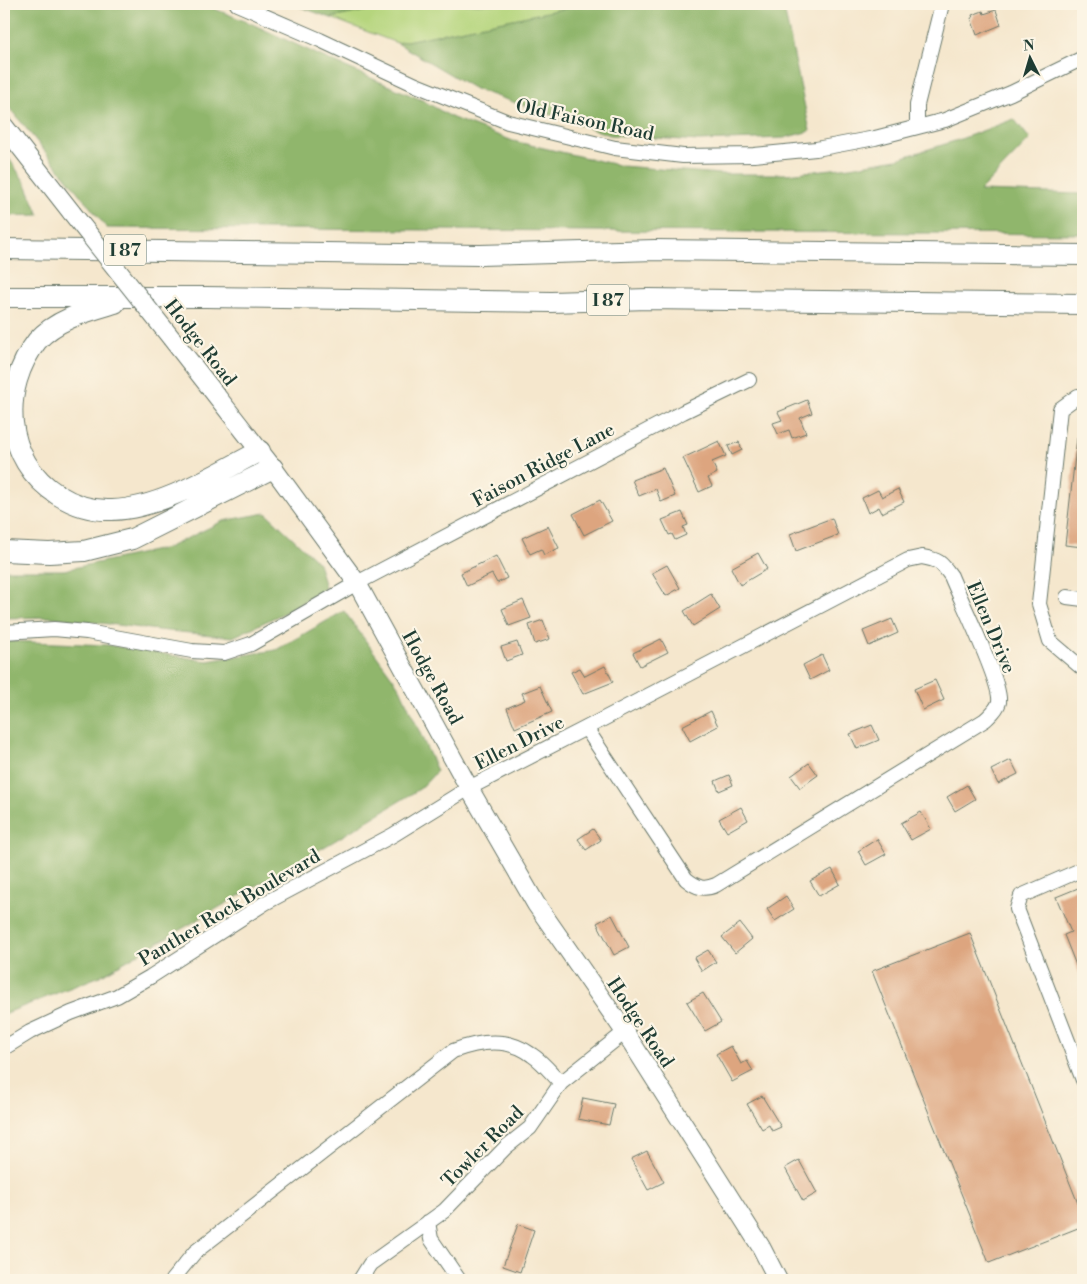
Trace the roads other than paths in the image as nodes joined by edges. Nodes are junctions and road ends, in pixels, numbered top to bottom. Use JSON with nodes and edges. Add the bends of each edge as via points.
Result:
{"nodes":[{"id":1,"x":237,"y":4,"type":"edge"},
{"id":2,"x":942,"y":4,"type":"edge"},
{"id":3,"x":1083,"y":58,"type":"edge"},
{"id":4,"x":4,"y":126,"type":"edge"},
{"id":5,"x":917,"y":127,"type":"junction"},
{"id":6,"x":4,"y":248,"type":"edge"},
{"id":7,"x":1083,"y":255,"type":"edge"},
{"id":8,"x":4,"y":297,"type":"edge"},
{"id":9,"x":132,"y":297,"type":"junction"},
{"id":10,"x":1083,"y":304,"type":"edge"},
{"id":11,"x":749,"y":380,"type":"dead end"},
{"id":12,"x":1083,"y":397,"type":"edge"},
{"id":13,"x":260,"y":451,"type":"junction"},
{"id":14,"x":273,"y":468,"type":"junction"},
{"id":15,"x":4,"y":551,"type":"edge"},
{"id":16,"x":357,"y":583,"type":"junction"},
{"id":17,"x":1067,"y":597,"type":"dead end"},
{"id":18,"x":1083,"y":599,"type":"edge"},
{"id":19,"x":4,"y":632,"type":"edge"},
{"id":20,"x":1083,"y":669,"type":"edge"},
{"id":21,"x":586,"y":728,"type":"junction"},
{"id":22,"x":469,"y":788,"type":"junction"},
{"id":23,"x":1083,"y":869,"type":"edge"},
{"id":24,"x":625,"y":1032,"type":"junction"},
{"id":25,"x":4,"y":1048,"type":"edge"},
{"id":26,"x":1083,"y":1080,"type":"edge"},
{"id":27,"x":561,"y":1083,"type":"junction"},
{"id":28,"x":428,"y":1222,"type":"junction"},
{"id":29,"x":172,"y":1280,"type":"edge"},
{"id":30,"x":360,"y":1280,"type":"edge"},
{"id":31,"x":459,"y":1280,"type":"edge"},
{"id":32,"x":778,"y":1280,"type":"edge"}],
"edges":[{"from":1,"to":5,"type":"street","name":"Old Faison Road","via":[[416,85],[508,122],[614,148],[683,156],[754,155],[816,149]]},
{"from":2,"to":5,"type":"street","via":[[918,98]]},
{"from":3,"to":5,"type":"street","name":"Old Faison Road","via":[[995,100],[945,120]]},
{"from":4,"to":13,"type":"main road","name":"Hodge Road","bridge":true},
{"from":6,"to":7,"type":"highway","number":"I 87","via":[[480,255],[655,250]]},
{"from":8,"to":9,"type":"highway","number":"I 87"},
{"from":9,"to":10,"type":"highway","number":"I 87","via":[[551,302],[648,298]]},
{"from":9,"to":13,"type":"highway","via":[[54,326],[25,356],[11,390],[10,408],[15,443],[35,477],[79,505],[112,510],[132,508],[174,494]]},
{"from":11,"to":16,"type":"street","name":"Faison Ridge Lane"},
{"from":12,"to":20,"type":"street","via":[[1078,396],[1060,409],[1039,604],[1050,641]]},
{"from":13,"to":14,"type":"main road","name":"Hodge Road"},
{"from":14,"to":15,"type":"highway","via":[[132,539],[84,551]]},
{"from":14,"to":16,"type":"main road","name":"Hodge Road"},
{"from":16,"to":19,"type":"street","name":"Faison Ridge Lane","via":[[251,644],[224,653],[192,651],[87,632]]},
{"from":16,"to":22,"type":"main road","name":"Hodge Road"},
{"from":17,"to":18,"type":"street"},
{"from":21,"to":21,"type":"street","name":"Ellen Drive","via":[[686,879],[706,890],[985,720],[995,711],[999,696],[997,684],[951,576],[936,559],[922,557],[908,560]]},
{"from":21,"to":22,"type":"street","name":"Ellen Drive"},
{"from":22,"to":24,"type":"main road","name":"Hodge Road","via":[[536,904]]},
{"from":22,"to":25,"type":"street","name":"Panther Rock Boulevard","via":[[393,835],[265,903],[150,978],[117,996],[30,1032]]},
{"from":23,"to":26,"type":"street","via":[[1021,896],[1017,909]]},
{"from":24,"to":27,"type":"street","name":"Towler Road"},
{"from":24,"to":32,"type":"main road","name":"Hodge Road","via":[[761,1247]]},
{"from":27,"to":28,"type":"street","name":"Towler Road","via":[[530,1128],[506,1147],[444,1211]]},
{"from":27,"to":29,"type":"street","via":[[533,1055],[512,1044],[489,1042],[453,1051],[195,1252]]},
{"from":28,"to":30,"type":"street","name":"Towler Road","via":[[370,1264]]},
{"from":28,"to":31,"type":"street","via":[[431,1239]]}]}
